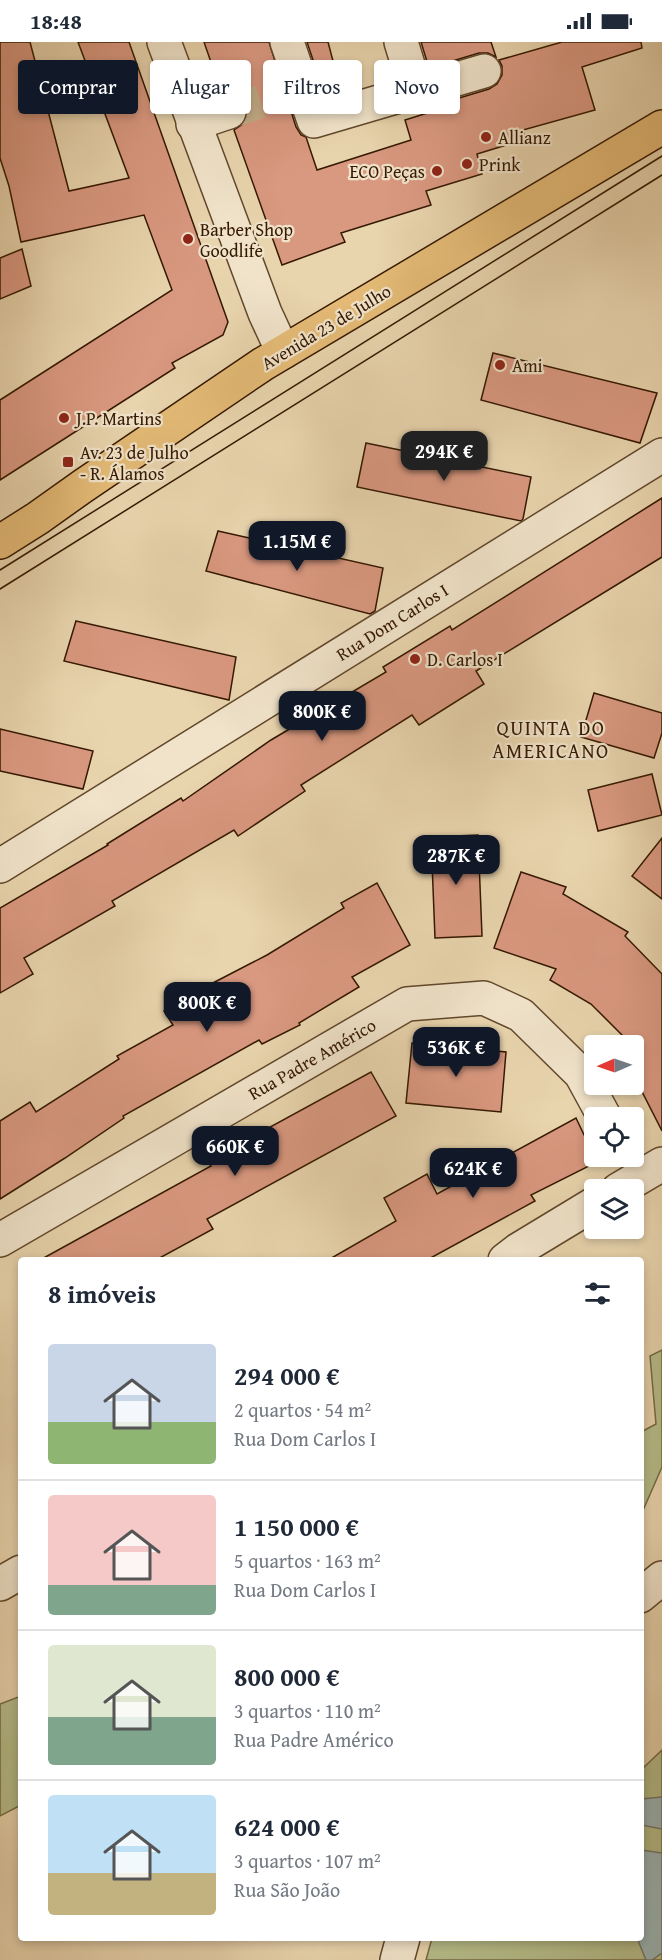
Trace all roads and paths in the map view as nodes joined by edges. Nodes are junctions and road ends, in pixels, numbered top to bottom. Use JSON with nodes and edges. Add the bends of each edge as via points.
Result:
{"nodes":[{"id":1,"x":164,"y":42,"type":"edge"},
{"id":2,"x":287,"y":42,"type":"edge"},
{"id":3,"x":401,"y":42,"type":"edge"},
{"id":4,"x":407,"y":60,"type":"edge"},
{"id":5,"x":484,"y":70,"type":"dead end"},
{"id":6,"x":460,"y":77,"type":"edge"},
{"id":7,"x":374,"y":103,"type":"edge"},
{"id":8,"x":223,"y":114,"type":"tunnel mouth"},
{"id":9,"x":193,"y":124,"type":"junction"},
{"id":10,"x":662,"y":127,"type":"edge"},
{"id":11,"x":283,"y":352,"type":"junction"},
{"id":12,"x":662,"y":455,"type":"edge"},
{"id":13,"x":0,"y":542,"type":"edge"},
{"id":14,"x":0,"y":866,"type":"edge"},
{"id":15,"x":599,"y":1107,"type":"edge"},
{"id":16,"x":584,"y":1210,"type":"edge"},
{"id":17,"x":0,"y":1240,"type":"edge"},
{"id":18,"x":509,"y":1257,"type":"edge"},
{"id":19,"x":18,"y":1574,"type":"edge"},
{"id":20,"x":662,"y":1578,"type":"edge"},
{"id":21,"x":0,"y":1584,"type":"edge"},
{"id":22,"x":644,"y":1593,"type":"edge"},
{"id":23,"x":402,"y":1941,"type":"edge"},
{"id":24,"x":397,"y":1960,"type":"edge"}],
"edges":[{"from":1,"to":9,"type":"street"},
{"from":2,"to":7,"type":"street","via":[[296,89],[314,121]]},
{"from":3,"to":4,"type":"street"},
{"from":5,"to":6,"type":"street"},
{"from":8,"to":9,"type":"street"},
{"from":9,"to":11,"type":"street"},
{"from":10,"to":11,"type":"main road","name":"Avenida 23 de Julho"},
{"from":11,"to":13,"type":"main road","name":"Avenida 23 de Julho"},
{"from":12,"to":14,"type":"street","name":"Rua Dom Carlos I"},
{"from":15,"to":17,"type":"street","name":"Rua Padre Américo","via":[[581,1074],[521,1015],[484,998],[407,1004]]},
{"from":16,"to":18,"type":"street"},
{"from":19,"to":21,"type":"street"},
{"from":20,"to":22,"type":"street"},
{"from":23,"to":24,"type":"street"}]}
